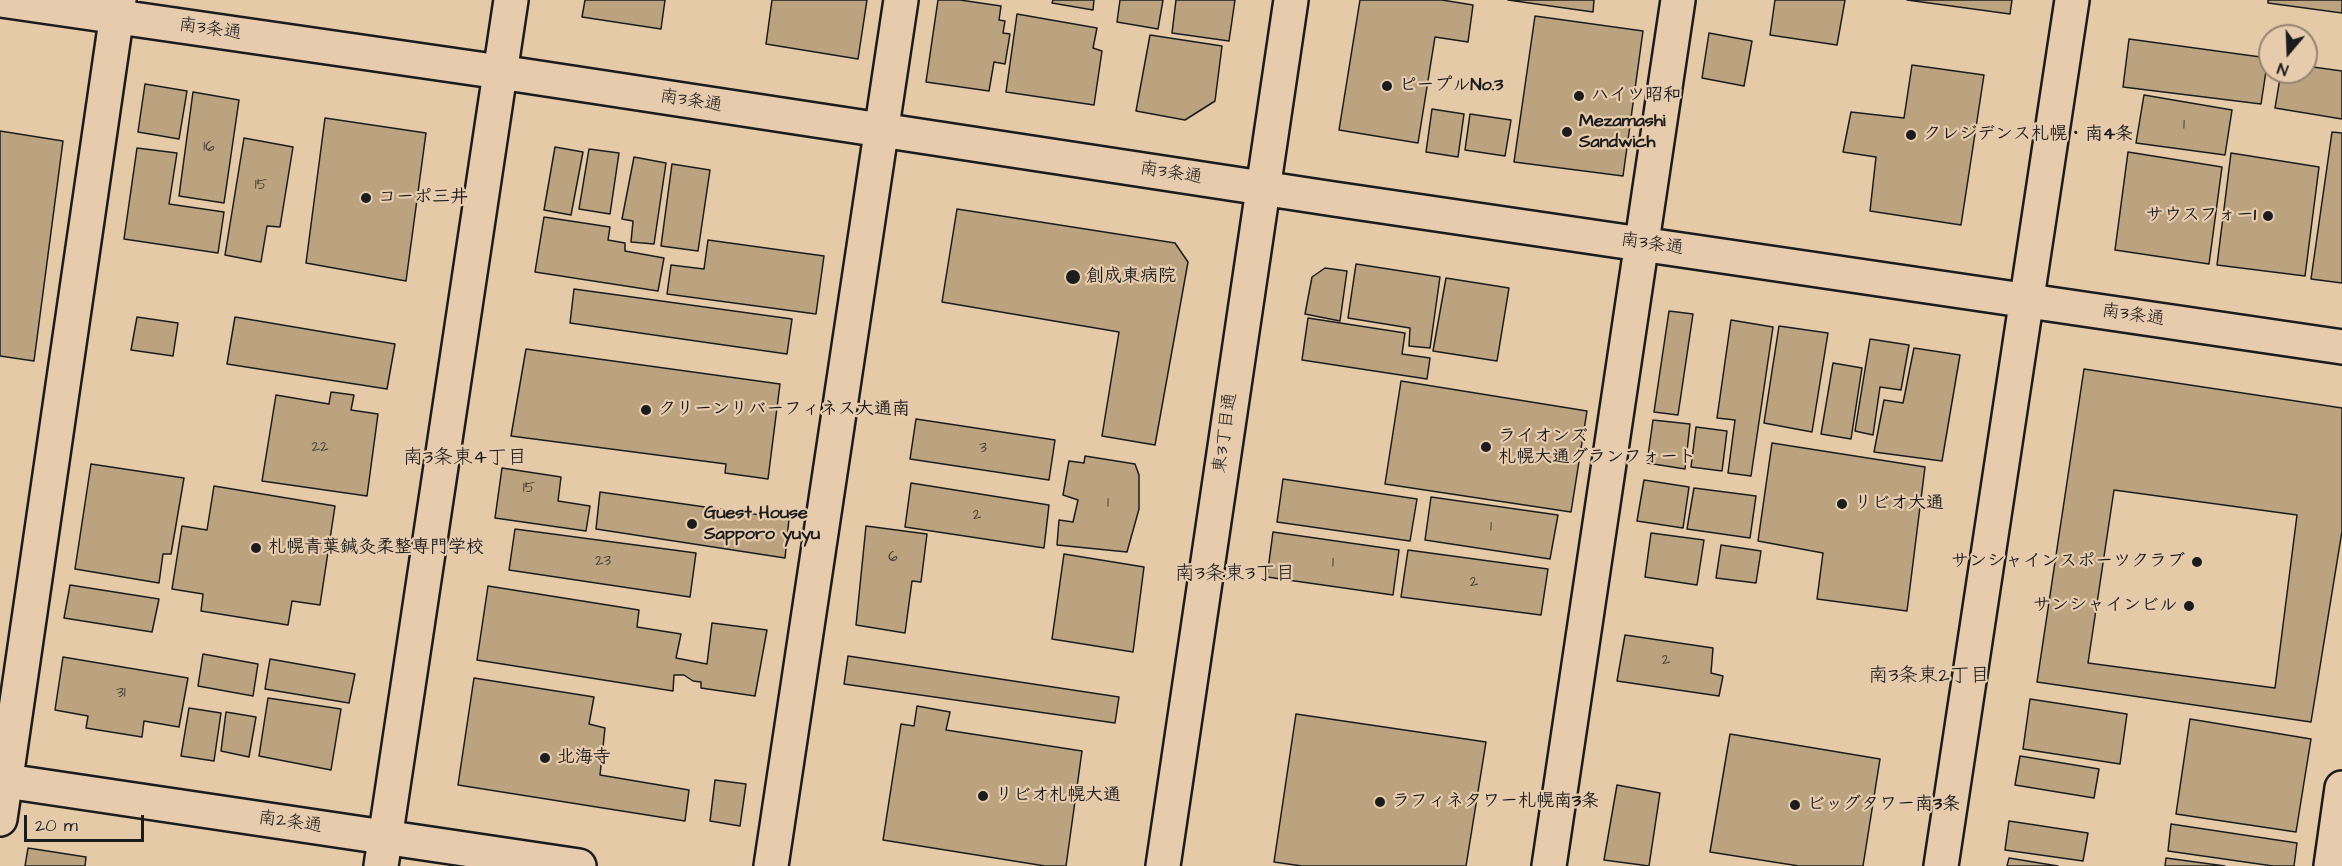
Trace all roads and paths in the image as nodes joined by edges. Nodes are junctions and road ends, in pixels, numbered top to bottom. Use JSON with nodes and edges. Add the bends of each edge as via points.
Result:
{"nodes":[{"id":1,"x":1,"y":0,"type":"edge"},
{"id":2,"x":512,"y":0,"type":"edge"},
{"id":3,"x":901,"y":0,"type":"edge"},
{"id":4,"x":1291,"y":0,"type":"edge"},
{"id":5,"x":1678,"y":0,"type":"edge"},
{"id":6,"x":2072,"y":0,"type":"edge"},
{"id":7,"x":118,"y":8,"type":"edge"},
{"id":8,"x":500,"y":72,"type":"junction"},
{"id":9,"x":881,"y":130,"type":"junction"},
{"id":10,"x":1263,"y":188,"type":"junction"},
{"id":11,"x":1642,"y":243,"type":"junction"},
{"id":12,"x":2028,"y":300,"type":"junction"},
{"id":13,"x":2342,"y":347,"type":"edge"},
{"id":14,"x":3,"y":780,"type":"edge"},
{"id":15,"x":2342,"y":788,"type":"edge"},
{"id":16,"x":0,"y":819,"type":"edge"},
{"id":17,"x":384,"y":851,"type":"edge"},
{"id":18,"x":579,"y":866,"type":"edge"},
{"id":19,"x":771,"y":866,"type":"edge"},
{"id":20,"x":1163,"y":866,"type":"edge"},
{"id":21,"x":1549,"y":866,"type":"edge"},
{"id":22,"x":1941,"y":866,"type":"edge"},
{"id":23,"x":2331,"y":866,"type":"edge"}],
"edges":[{"from":1,"to":7,"type":"street","name":"南3条通"},
{"from":2,"to":8,"type":"street"},
{"from":3,"to":9,"type":"street"},
{"from":4,"to":10,"type":"street","name":"東3丁目通"},
{"from":5,"to":11,"type":"street"},
{"from":6,"to":12,"type":"street"},
{"from":7,"to":8,"type":"street","name":"南3条通"},
{"from":7,"to":14,"type":"street"},
{"from":8,"to":9,"type":"street","name":"南3条通"},
{"from":8,"to":17,"type":"street"},
{"from":9,"to":10,"type":"street","name":"南3条通"},
{"from":9,"to":19,"type":"street"},
{"from":10,"to":11,"type":"street","name":"南3条通"},
{"from":10,"to":20,"type":"street","name":"東3丁目通"},
{"from":11,"to":12,"type":"street","name":"南3条通"},
{"from":11,"to":21,"type":"street"},
{"from":12,"to":13,"type":"street","name":"南3条通"},
{"from":12,"to":22,"type":"street"},
{"from":14,"to":16,"type":"street"},
{"from":14,"to":17,"type":"street","name":"南2条通"},
{"from":15,"to":23,"type":"street"},
{"from":17,"to":18,"type":"street","name":"南2条通"}]}
